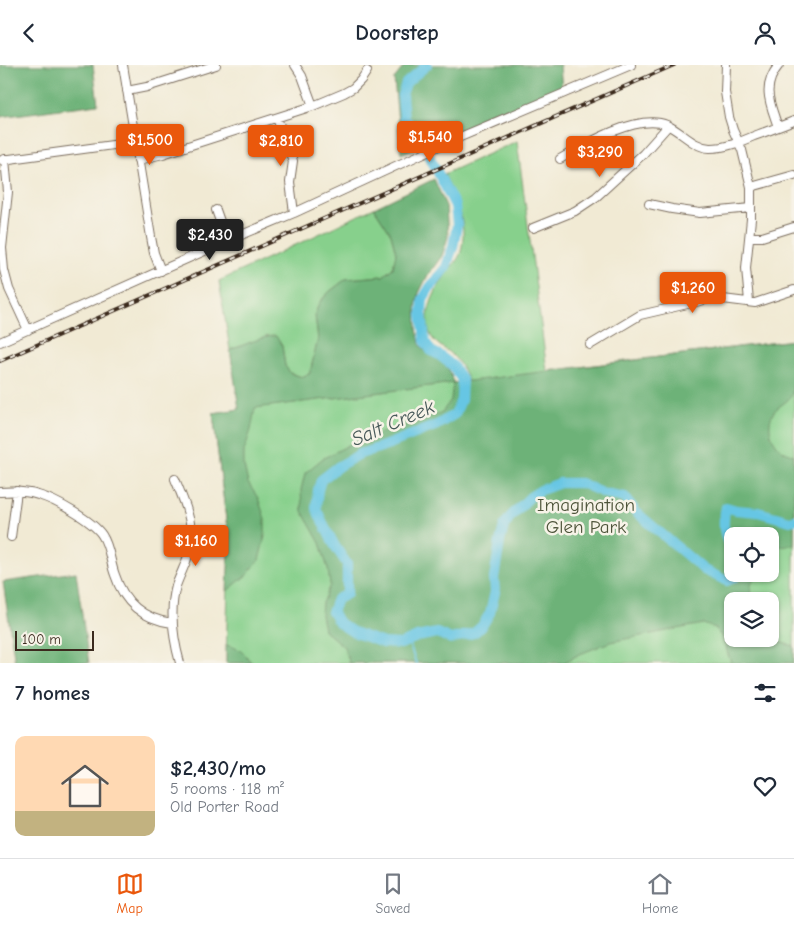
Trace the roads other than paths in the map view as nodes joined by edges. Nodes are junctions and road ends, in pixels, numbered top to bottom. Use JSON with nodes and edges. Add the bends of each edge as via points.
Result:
{"nodes":[{"id":1,"x":123,"y":65,"type":"edge"},
{"id":2,"x":216,"y":65,"type":"edge"},
{"id":3,"x":295,"y":65,"type":"edge"},
{"id":4,"x":631,"y":65,"type":"edge"},
{"id":5,"x":726,"y":65,"type":"edge"},
{"id":6,"x":779,"y":65,"type":"edge"},
{"id":7,"x":367,"y":71,"type":"dead end"},
{"id":8,"x":127,"y":91,"type":"junction"},
{"id":9,"x":313,"y":106,"type":"junction"},
{"id":10,"x":277,"y":118,"type":"junction"},
{"id":11,"x":794,"y":121,"type":"edge"},
{"id":12,"x":668,"y":125,"type":"junction"},
{"id":13,"x":778,"y":127,"type":"junction"},
{"id":14,"x":135,"y":142,"type":"junction"},
{"id":15,"x":739,"y":142,"type":"junction"},
{"id":16,"x":2,"y":159,"type":"edge"},
{"id":17,"x":560,"y":159,"type":"dead end"},
{"id":18,"x":138,"y":160,"type":"junction"},
{"id":19,"x":794,"y":175,"type":"edge"},
{"id":20,"x":750,"y":187,"type":"junction"},
{"id":21,"x":649,"y":204,"type":"dead end"},
{"id":22,"x":751,"y":208,"type":"junction"},
{"id":23,"x":216,"y":210,"type":"dead end"},
{"id":24,"x":294,"y":213,"type":"junction"},
{"id":25,"x":794,"y":227,"type":"edge"},
{"id":26,"x":533,"y":228,"type":"dead end"},
{"id":27,"x":750,"y":237,"type":"junction"},
{"id":28,"x":227,"y":241,"type":"junction"},
{"id":29,"x":161,"y":271,"type":"junction"},
{"id":30,"x":794,"y":290,"type":"edge"},
{"id":31,"x":749,"y":302,"type":"junction"},
{"id":32,"x":28,"y":330,"type":"junction"},
{"id":33,"x":0,"y":342,"type":"edge"},
{"id":34,"x":590,"y":345,"type":"dead end"},
{"id":35,"x":175,"y":479,"type":"dead end"},
{"id":36,"x":17,"y":491,"type":"junction"},
{"id":37,"x":0,"y":492,"type":"edge"},
{"id":38,"x":11,"y":537,"type":"dead end"},
{"id":39,"x":172,"y":623,"type":"junction"},
{"id":40,"x":180,"y":663,"type":"edge"}],
"edges":[{"from":1,"to":8,"type":"street"},
{"from":2,"to":8,"type":"street"},
{"from":3,"to":9,"type":"street"},
{"from":4,"to":24,"type":"street","via":[[440,146]]},
{"from":5,"to":15,"type":"street","via":[[726,105]]},
{"from":6,"to":13,"type":"street","via":[[769,85]]},
{"from":7,"to":9,"type":"street","via":[[353,88]]},
{"from":8,"to":14,"type":"street"},
{"from":9,"to":10,"type":"street"},
{"from":10,"to":18,"type":"street"},
{"from":10,"to":24,"type":"street","via":[[293,161],[290,183]]},
{"from":11,"to":13,"type":"street"},
{"from":12,"to":15,"type":"street","via":[[693,143],[705,147],[724,147]]},
{"from":12,"to":17,"type":"street","via":[[652,122],[632,125],[596,139]]},
{"from":12,"to":26,"type":"street","via":[[643,154],[596,197],[574,211]]},
{"from":13,"to":15,"type":"street"},
{"from":14,"to":16,"type":"street"},
{"from":14,"to":18,"type":"street"},
{"from":15,"to":20,"type":"street"},
{"from":16,"to":32,"type":"street","via":[[8,192],[3,264],[9,289]]},
{"from":18,"to":29,"type":"street","via":[[152,245]]},
{"from":19,"to":20,"type":"street"},
{"from":20,"to":22,"type":"street"},
{"from":21,"to":22,"type":"street","via":[[700,213]]},
{"from":22,"to":27,"type":"street"},
{"from":23,"to":28,"type":"street"},
{"from":24,"to":28,"type":"street"},
{"from":25,"to":27,"type":"street"},
{"from":27,"to":31,"type":"street","via":[[746,268]]},
{"from":28,"to":29,"type":"street"},
{"from":29,"to":32,"type":"street"},
{"from":30,"to":31,"type":"street","via":[[756,303]]},
{"from":31,"to":34,"type":"street","via":[[709,299],[676,305],[640,315]]},
{"from":32,"to":33,"type":"street"},
{"from":35,"to":39,"type":"street","via":[[190,522],[191,543],[176,587]]},
{"from":36,"to":37,"type":"street"},
{"from":36,"to":38,"type":"street"},
{"from":36,"to":39,"type":"street","via":[[51,499],[89,521],[105,540],[119,585],[130,602],[147,617]]},
{"from":39,"to":40,"type":"street"}]}
